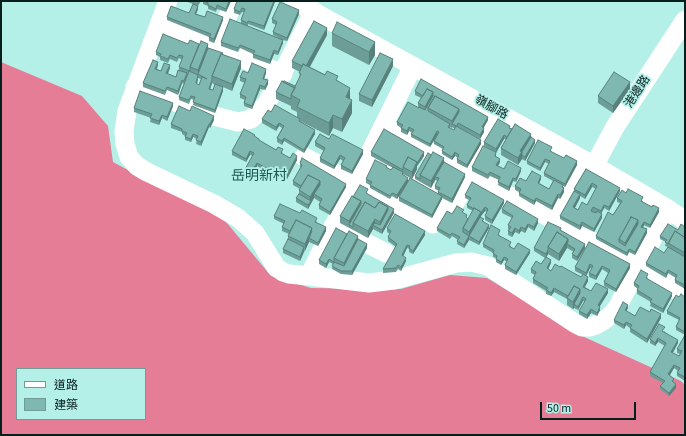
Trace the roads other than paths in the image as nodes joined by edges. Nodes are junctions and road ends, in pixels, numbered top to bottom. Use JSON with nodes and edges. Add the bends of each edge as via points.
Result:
{"nodes":[{"id":1,"x":168,"y":1,"type":"edge"},
{"id":2,"x":234,"y":1,"type":"edge"},
{"id":3,"x":294,"y":1,"type":"edge"},
{"id":4,"x":314,"y":11,"type":"junction"},
{"id":5,"x":685,"y":20,"type":"edge"},
{"id":6,"x":159,"y":27,"type":"junction"},
{"id":7,"x":215,"y":48,"type":"junction"},
{"id":8,"x":413,"y":66,"type":"junction"},
{"id":9,"x":283,"y":74,"type":"junction"},
{"id":10,"x":135,"y":88,"type":"junction"},
{"id":11,"x":499,"y":113,"type":"junction"},
{"id":12,"x":383,"y":126,"type":"junction"},
{"id":13,"x":368,"y":156,"type":"junction"},
{"id":14,"x":304,"y":157,"type":"edge"},
{"id":15,"x":590,"y":164,"type":"junction"},
{"id":16,"x":469,"y":173,"type":"junction"},
{"id":17,"x":354,"y":183,"type":"junction"},
{"id":18,"x":392,"y":200,"type":"dead end"},
{"id":19,"x":454,"y":205,"type":"junction"},
{"id":20,"x":668,"y":209,"type":"junction"},
{"id":21,"x":409,"y":216,"type":"dead end"},
{"id":22,"x":555,"y":221,"type":"junction"},
{"id":23,"x":685,"y":221,"type":"edge"},
{"id":24,"x":334,"y":226,"type":"junction"},
{"id":25,"x":386,"y":253,"type":"dead end"},
{"id":26,"x":639,"y":267,"type":"junction"},
{"id":27,"x":308,"y":276,"type":"junction"},
{"id":28,"x":685,"y":295,"type":"edge"}],
"edges":[{"from":1,"to":6,"type":"street"},
{"from":2,"to":7,"type":"street"},
{"from":3,"to":4,"type":"street","name":"嶺腳路"},
{"from":4,"to":8,"type":"street","name":"嶺腳路"},
{"from":4,"to":9,"type":"street"},
{"from":5,"to":15,"type":"street","name":"港邊路"},
{"from":6,"to":7,"type":"street"},
{"from":6,"to":10,"type":"street"},
{"from":7,"to":9,"type":"street"},
{"from":8,"to":11,"type":"street","name":"嶺腳路"},
{"from":8,"to":12,"type":"street"},
{"from":9,"to":10,"type":"street","via":[[266,105],[251,119],[242,122],[214,116]]},
{"from":10,"to":27,"type":"street","via":[[127,111],[124,131],[129,157],[137,166],[238,218],[255,232],[276,267],[289,274]]},
{"from":11,"to":15,"type":"street","name":"嶺腳路"},
{"from":11,"to":16,"type":"street"},
{"from":12,"to":13,"type":"street"},
{"from":12,"to":16,"type":"street"},
{"from":13,"to":17,"type":"street"},
{"from":13,"to":19,"type":"street"},
{"from":14,"to":17,"type":"street"},
{"from":15,"to":20,"type":"street","name":"嶺腳路"},
{"from":15,"to":22,"type":"street","name":"港邊路"},
{"from":16,"to":19,"type":"street"},
{"from":16,"to":22,"type":"street"},
{"from":17,"to":21,"type":"street"},
{"from":17,"to":24,"type":"street"},
{"from":18,"to":19,"type":"street","via":[[433,224],[442,213]]},
{"from":20,"to":23,"type":"street","name":"嶺腳路"},
{"from":20,"to":26,"type":"street"},
{"from":22,"to":26,"type":"street"},
{"from":24,"to":25,"type":"street"},
{"from":24,"to":27,"type":"street"},
{"from":26,"to":27,"type":"street","via":[[617,308],[603,321],[590,327],[576,324],[488,266],[471,262],[456,263],[382,282]]},
{"from":26,"to":28,"type":"street"}]}
